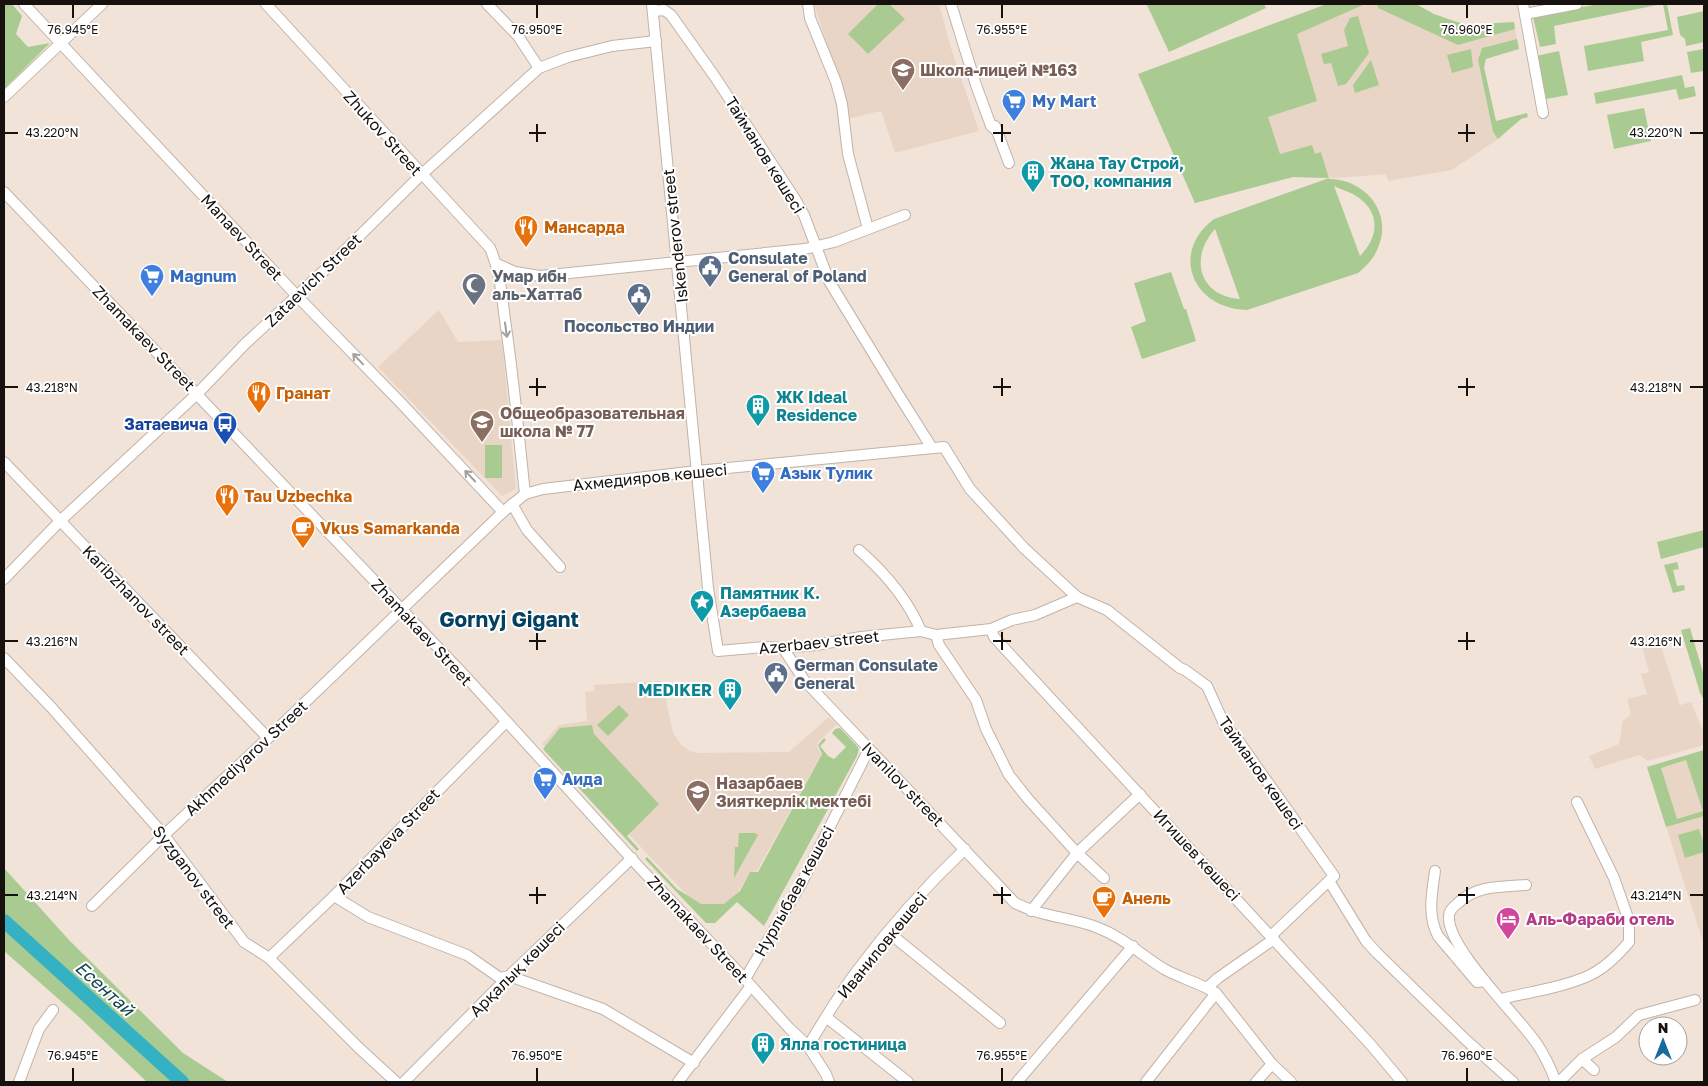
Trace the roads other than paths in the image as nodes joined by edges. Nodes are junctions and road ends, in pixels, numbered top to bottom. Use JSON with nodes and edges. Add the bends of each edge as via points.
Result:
{"nodes":[{"id":1,"x":24,"y":4,"type":"edge"},
{"id":2,"x":102,"y":4,"type":"edge"},
{"id":3,"x":266,"y":4,"type":"edge"},
{"id":4,"x":487,"y":4,"type":"edge"},
{"id":5,"x":808,"y":4,"type":"edge"},
{"id":6,"x":951,"y":4,"type":"edge"},
{"id":7,"x":1522,"y":4,"type":"edge"},
{"id":8,"x":1578,"y":4,"type":"edge"},
{"id":9,"x":653,"y":7,"type":"edge"},
{"id":10,"x":1525,"y":14,"type":"junction"},
{"id":11,"x":656,"y":41,"type":"junction"},
{"id":12,"x":61,"y":42,"type":"junction"},
{"id":13,"x":539,"y":68,"type":"junction"},
{"id":14,"x":4,"y":97,"type":"edge"},
{"id":15,"x":1543,"y":113,"type":"dead end"},
{"id":16,"x":1009,"y":163,"type":"dead end"},
{"id":17,"x":421,"y":175,"type":"junction"},
{"id":18,"x":4,"y":192,"type":"edge"},
{"id":19,"x":905,"y":215,"type":"dead end"},
{"id":20,"x":868,"y":229,"type":"junction"},
{"id":21,"x":816,"y":247,"type":"junction"},
{"id":22,"x":678,"y":262,"type":"junction"},
{"id":23,"x":497,"y":264,"type":"junction"},
{"id":24,"x":297,"y":296,"type":"junction"},
{"id":25,"x":197,"y":394,"type":"junction"},
{"id":26,"x":944,"y":447,"type":"joint"},
{"id":27,"x":932,"y":448,"type":"junction"},
{"id":28,"x":4,"y":462,"type":"edge"},
{"id":29,"x":698,"y":471,"type":"junction"},
{"id":30,"x":525,"y":494,"type":"junction"},
{"id":31,"x":512,"y":504,"type":"junction"},
{"id":32,"x":503,"y":512,"type":"junction"},
{"id":33,"x":60,"y":521,"type":"junction"},
{"id":34,"x":859,"y":550,"type":"dead end"},
{"id":35,"x":560,"y":567,"type":"dead end"},
{"id":36,"x":4,"y":579,"type":"edge"},
{"id":37,"x":1077,"y":597,"type":"junction"},
{"id":38,"x":401,"y":610,"type":"junction"},
{"id":39,"x":991,"y":629,"type":"junction"},
{"id":40,"x":921,"y":631,"type":"junction"},
{"id":41,"x":936,"y":635,"type":"junction"},
{"id":42,"x":783,"y":648,"type":"junction"},
{"id":43,"x":718,"y":651,"type":"joint"},
{"id":44,"x":4,"y":658,"type":"edge"},
{"id":45,"x":506,"y":722,"type":"junction"},
{"id":46,"x":268,"y":738,"type":"junction"},
{"id":47,"x":869,"y":749,"type":"junction"},
{"id":48,"x":1140,"y":794,"type":"junction"},
{"id":49,"x":1577,"y":802,"type":"dead end"},
{"id":50,"x":164,"y":835,"type":"junction"},
{"id":51,"x":965,"y":849,"type":"junction"},
{"id":52,"x":1077,"y":853,"type":"junction"},
{"id":53,"x":632,"y":858,"type":"junction"},
{"id":54,"x":1434,"y":871,"type":"dead end"},
{"id":55,"x":1104,"y":878,"type":"dead end"},
{"id":56,"x":1329,"y":881,"type":"junction"},
{"id":57,"x":1526,"y":885,"type":"dead end"},
{"id":58,"x":334,"y":896,"type":"junction"},
{"id":59,"x":92,"y":906,"type":"dead end"},
{"id":60,"x":1031,"y":911,"type":"junction"},
{"id":61,"x":888,"y":932,"type":"junction"},
{"id":62,"x":1273,"y":937,"type":"junction"},
{"id":63,"x":1133,"y":946,"type":"junction"},
{"id":64,"x":268,"y":958,"type":"junction"},
{"id":65,"x":509,"y":976,"type":"junction"},
{"id":66,"x":1485,"y":981,"type":"junction"},
{"id":67,"x":748,"y":983,"type":"junction"},
{"id":68,"x":1212,"y":990,"type":"junction"},
{"id":69,"x":1501,"y":999,"type":"junction"},
{"id":70,"x":1695,"y":1000,"type":"dead end"},
{"id":71,"x":53,"y":1010,"type":"dead end"},
{"id":72,"x":826,"y":1017,"type":"junction"},
{"id":73,"x":1000,"y":1023,"type":"dead end"},
{"id":74,"x":808,"y":1046,"type":"junction"},
{"id":75,"x":1582,"y":1059,"type":"junction"},
{"id":76,"x":694,"y":1063,"type":"junction"},
{"id":77,"x":1272,"y":1064,"type":"junction"},
{"id":78,"x":1594,"y":1070,"type":"dead end"},
{"id":79,"x":19,"y":1082,"type":"edge"},
{"id":80,"x":396,"y":1082,"type":"edge"},
{"id":81,"x":404,"y":1082,"type":"edge"},
{"id":82,"x":678,"y":1082,"type":"edge"},
{"id":83,"x":829,"y":1082,"type":"edge"},
{"id":84,"x":908,"y":1082,"type":"edge"},
{"id":85,"x":1017,"y":1082,"type":"edge"},
{"id":86,"x":1146,"y":1082,"type":"edge"},
{"id":87,"x":1256,"y":1082,"type":"edge"},
{"id":88,"x":1291,"y":1082,"type":"edge"},
{"id":89,"x":1402,"y":1082,"type":"edge"},
{"id":90,"x":1513,"y":1082,"type":"edge"},
{"id":91,"x":1558,"y":1082,"type":"edge"}],
"edges":[{"from":1,"to":12,"type":"street","name":"Manaev Street"},
{"from":2,"to":12,"type":"street"},
{"from":3,"to":17,"type":"street","name":"Zhukov Street"},
{"from":4,"to":13,"type":"street","via":[[518,36]]},
{"from":5,"to":20,"type":"street","via":[[810,18],[842,104],[848,154]]},
{"from":6,"to":16,"type":"street","via":[[972,72],[979,82]]},
{"from":7,"to":10,"type":"street"},
{"from":8,"to":10,"type":"street"},
{"from":9,"to":11,"type":"street","name":"Iskenderov street"},
{"from":9,"to":21,"type":"street","name":"Тайманов көшесі","via":[[670,15],[715,77],[795,199]]},
{"from":10,"to":15,"type":"street"},
{"from":11,"to":13,"type":"street","name":"Zataevich Street","via":[[612,46]]},
{"from":11,"to":22,"type":"street","name":"Iskenderov street"},
{"from":12,"to":14,"type":"street"},
{"from":12,"to":24,"type":"street","name":"Manaev Street"},
{"from":13,"to":17,"type":"street","name":"Zataevich Street"},
{"from":17,"to":23,"type":"street","name":"Zhukov Street","via":[[490,248]]},
{"from":17,"to":24,"type":"street","name":"Zataevich Street"},
{"from":18,"to":25,"type":"street","name":"Zhamakaev Street"},
{"from":19,"to":20,"type":"street"},
{"from":20,"to":21,"type":"street"},
{"from":21,"to":22,"type":"street"},
{"from":21,"to":27,"type":"street","name":"Тайманов көшесі","via":[[829,280]]},
{"from":22,"to":23,"type":"street","via":[[540,276],[515,272]]},
{"from":22,"to":29,"type":"street","name":"Iskenderov street"},
{"from":23,"to":30,"type":"street","one_way":true},
{"from":24,"to":25,"type":"street","name":"Zataevich Street"},
{"from":32,"to":24,"type":"street","name":"Manaev Street","one_way":true},
{"from":25,"to":33,"type":"street","name":"Zataevich Street"},
{"from":25,"to":38,"type":"street","name":"Zhamakaev Street"},
{"from":26,"to":27,"type":"street","name":"Ахмедияров көшесі"},
{"from":26,"to":37,"type":"street","name":"Тайманов көшесі","via":[[970,489],[1024,548]]},
{"from":27,"to":29,"type":"street","name":"Ахмедияров көшесі"},
{"from":28,"to":33,"type":"street","name":"Karibzhanov street"},
{"from":29,"to":30,"type":"street","name":"Ахмедияров көшесі"},
{"from":29,"to":43,"type":"street","name":"Iskenderov street","via":[[708,588]]},
{"from":30,"to":31,"type":"street","name":"Ахмедияров көшесі"},
{"from":31,"to":32,"type":"street","name":"Ахмедияров көшесі"},
{"from":31,"to":35,"type":"street","via":[[527,530]]},
{"from":32,"to":38,"type":"street","name":"Ахмедияров көшесі"},
{"from":33,"to":36,"type":"street","name":"Zataevich Street"},
{"from":33,"to":46,"type":"street","name":"Karibzhanov street"},
{"from":34,"to":40,"type":"street","via":[[886,576]]},
{"from":37,"to":39,"type":"street","name":"Azerbaev street"},
{"from":37,"to":56,"type":"street","name":"Тайманов көшесі","via":[[1107,610],[1207,686],[1225,726],[1334,876]]},
{"from":38,"to":45,"type":"street","name":"Zhamakaev Street"},
{"from":38,"to":46,"type":"street","name":"Akhmediyarov Street"},
{"from":39,"to":41,"type":"street","name":"Azerbaev street"},
{"from":39,"to":48,"type":"street","name":"Игишев көшесі"},
{"from":40,"to":41,"type":"street","name":"Azerbaev street"},
{"from":40,"to":42,"type":"street","name":"Azerbaev street"},
{"from":41,"to":52,"type":"street","via":[[939,645],[976,700],[986,729],[1009,775]]},
{"from":42,"to":43,"type":"street","name":"Azerbaev street"},
{"from":42,"to":47,"type":"street","name":"Ivanilov street","via":[[804,680]]},
{"from":44,"to":50,"type":"street","name":"Syzganov street"},
{"from":45,"to":53,"type":"street","name":"Zhamakaev Street"},
{"from":45,"to":58,"type":"street","name":"Azerbayeva Street"},
{"from":46,"to":50,"type":"street","name":"Akhmediyarov Street"},
{"from":47,"to":51,"type":"street","name":"Ivanilov street"},
{"from":47,"to":67,"type":"street","name":"Нурлыбаев көшесі"},
{"from":48,"to":52,"type":"street"},
{"from":48,"to":62,"type":"street","name":"Игишев көшесі"},
{"from":49,"to":69,"type":"street","via":[[1614,878],[1629,921],[1629,942],[1615,958],[1588,976]]},
{"from":50,"to":59,"type":"street","name":"Akhmediyarov Street"},
{"from":50,"to":64,"type":"street","name":"Syzganov street","via":[[244,942]]},
{"from":51,"to":60,"type":"street","name":"Ivanilov street","via":[[1015,903]]},
{"from":51,"to":61,"type":"street","name":"Иваниловкөшесі"},
{"from":52,"to":55,"type":"street"},
{"from":52,"to":60,"type":"street"},
{"from":53,"to":65,"type":"street","name":"Арқалық көшесі"},
{"from":53,"to":67,"type":"street","name":"Zhamakaev Street"},
{"from":54,"to":66,"type":"street","via":[[1431,916],[1434,929],[1477,982]]},
{"from":56,"to":62,"type":"street"},
{"from":56,"to":90,"type":"street","name":"Тайманов көшесі","via":[[1376,953]]},
{"from":57,"to":66,"type":"street","via":[[1479,890],[1451,910],[1449,915],[1454,936]]},
{"from":58,"to":64,"type":"street","name":"Azerbayeva Street"},
{"from":58,"to":65,"type":"street","via":[[368,917],[467,955],[500,978]]},
{"from":60,"to":63,"type":"street","name":"Ivanilov street","via":[[1093,926]]},
{"from":61,"to":72,"type":"street","name":"Иваниловкөшесі"},
{"from":61,"to":73,"type":"street"},
{"from":62,"to":68,"type":"street","via":[[1218,978]]},
{"from":62,"to":89,"type":"street","name":"Игишев көшесі"},
{"from":63,"to":68,"type":"street","name":"Ivanilov street","via":[[1164,969]]},
{"from":63,"to":85,"type":"street"},
{"from":64,"to":80,"type":"street","name":"Syzganov street"},
{"from":65,"to":76,"type":"street","via":[[603,1009]]},
{"from":65,"to":81,"type":"street","name":"Арқалық көшесі"},
{"from":66,"to":69,"type":"street"},
{"from":67,"to":74,"type":"street","name":"Zhamakaev Street"},
{"from":67,"to":76,"type":"street","name":"Нурлыбаев көшесі"},
{"from":68,"to":77,"type":"street","name":"Ivanilov street"},
{"from":68,"to":86,"type":"street"},
{"from":69,"to":91,"type":"street","via":[[1538,1045]]},
{"from":70,"to":75,"type":"street","via":[[1639,1015],[1616,1037]]},
{"from":71,"to":79,"type":"street","via":[[40,1029]]},
{"from":72,"to":74,"type":"street","name":"Иваниловкөшесі"},
{"from":72,"to":84,"type":"street"},
{"from":74,"to":83,"type":"street","name":"Zhamakaev Street"},
{"from":75,"to":78,"type":"street"},
{"from":75,"to":91,"type":"street"},
{"from":76,"to":82,"type":"street","name":"Нурлыбаев көшесі"},
{"from":77,"to":87,"type":"street"},
{"from":77,"to":88,"type":"street","name":"Ivanilov street"}]}
